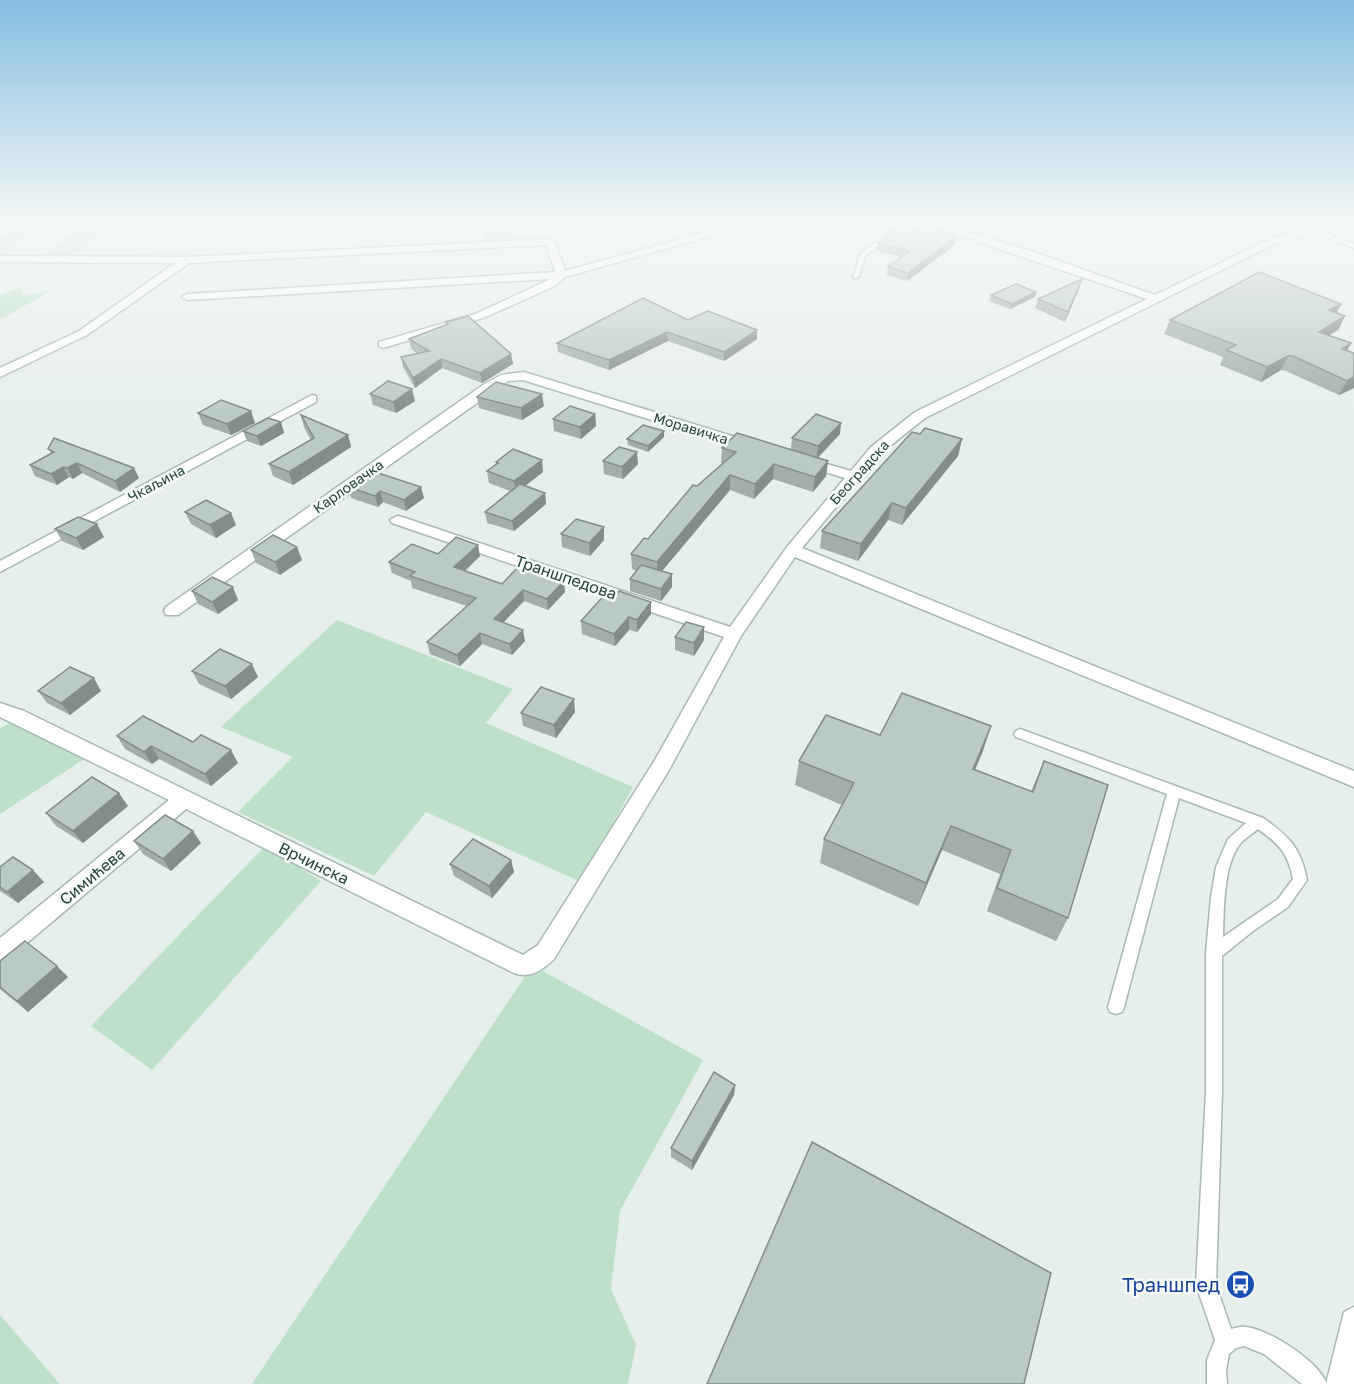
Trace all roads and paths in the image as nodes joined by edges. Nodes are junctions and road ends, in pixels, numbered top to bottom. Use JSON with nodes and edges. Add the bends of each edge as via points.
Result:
{"nodes":[{"id":1,"x":147,"y":288,"type":"edge"},
{"id":2,"x":347,"y":288,"type":"edge"},
{"id":3,"x":542,"y":288,"type":"edge"},
{"id":4,"x":1127,"y":288,"type":"edge"},
{"id":5,"x":1180,"y":288,"type":"edge"},
{"id":6,"x":187,"y":297,"type":"dead end"},
{"id":7,"x":1157,"y":299,"type":"junction"},
{"id":8,"x":383,"y":344,"type":"dead end"},
{"id":9,"x":0,"y":374,"type":"edge"},
{"id":10,"x":530,"y":378,"type":"joint"},
{"id":11,"x":312,"y":399,"type":"dead end"},
{"id":12,"x":769,"y":452,"type":"edge"},
{"id":13,"x":791,"y":458,"type":"edge"},
{"id":14,"x":853,"y":476,"type":"junction"},
{"id":15,"x":397,"y":520,"type":"dead end"},
{"id":16,"x":792,"y":550,"type":"junction"},
{"id":17,"x":0,"y":567,"type":"edge"},
{"id":18,"x":172,"y":611,"type":"dead end"},
{"id":19,"x":734,"y":634,"type":"junction"},
{"id":20,"x":6,"y":716,"type":"edge"},
{"id":21,"x":1020,"y":734,"type":"dead end"},
{"id":22,"x":1354,"y":779,"type":"edge"},
{"id":23,"x":1174,"y":790,"type":"junction"},
{"id":24,"x":184,"y":799,"type":"junction"},
{"id":25,"x":1258,"y":822,"type":"junction"},
{"id":26,"x":594,"y":878,"type":"joint"},
{"id":27,"x":0,"y":952,"type":"edge"},
{"id":28,"x":1214,"y":953,"type":"junction"},
{"id":29,"x":1116,"y":1007,"type":"dead end"},
{"id":30,"x":1354,"y":1322,"type":"edge"},
{"id":31,"x":1226,"y":1342,"type":"junction"},
{"id":32,"x":1217,"y":1384,"type":"edge"},
{"id":33,"x":1317,"y":1384,"type":"edge"},
{"id":34,"x":1341,"y":1384,"type":"edge"}],
"edges":[{"from":1,"to":9,"type":"street","via":[[83,333]]},
{"from":2,"to":6,"type":"street"},
{"from":3,"to":8,"type":"street","via":[[479,316]]},
{"from":4,"to":7,"type":"street"},
{"from":5,"to":7,"type":"street","name":"Београдска"},
{"from":7,"to":14,"type":"street","name":"Београдска","via":[[920,415],[876,450]]},
{"from":10,"to":12,"type":"street","name":"Моравичка"},
{"from":10,"to":18,"type":"street","name":"Карловачка","via":[[511,376],[487,388]]},
{"from":11,"to":17,"type":"street","name":"Чкаљина"},
{"from":13,"to":14,"type":"street"},
{"from":14,"to":16,"type":"street","name":"Београдска"},
{"from":15,"to":19,"type":"street","name":"Траншпедова"},
{"from":16,"to":19,"type":"street","name":"Београдска"},
{"from":16,"to":22,"type":"street"},
{"from":19,"to":26,"type":"street","name":"Београдска"},
{"from":20,"to":24,"type":"street","name":"Врчинска"},
{"from":21,"to":23,"type":"lane"},
{"from":23,"to":25,"type":"lane"},
{"from":23,"to":29,"type":"lane"},
{"from":24,"to":26,"type":"street","name":"Врчинска","via":[[522,966],[535,962],[546,952]]},
{"from":24,"to":27,"type":"street","name":"Симићева"},
{"from":25,"to":28,"type":"lane","via":[[1234,842],[1226,862]]},
{"from":25,"to":28,"type":"lane","via":[[1296,856],[1299,880],[1283,903]]},
{"from":28,"to":31,"type":"lane","via":[[1214,1091],[1206,1285]]},
{"from":30,"to":34,"type":"street"},
{"from":31,"to":32,"type":"lane","via":[[1217,1355]]},
{"from":31,"to":33,"type":"lane","via":[[1237,1336],[1257,1340],[1280,1351]]}]}
